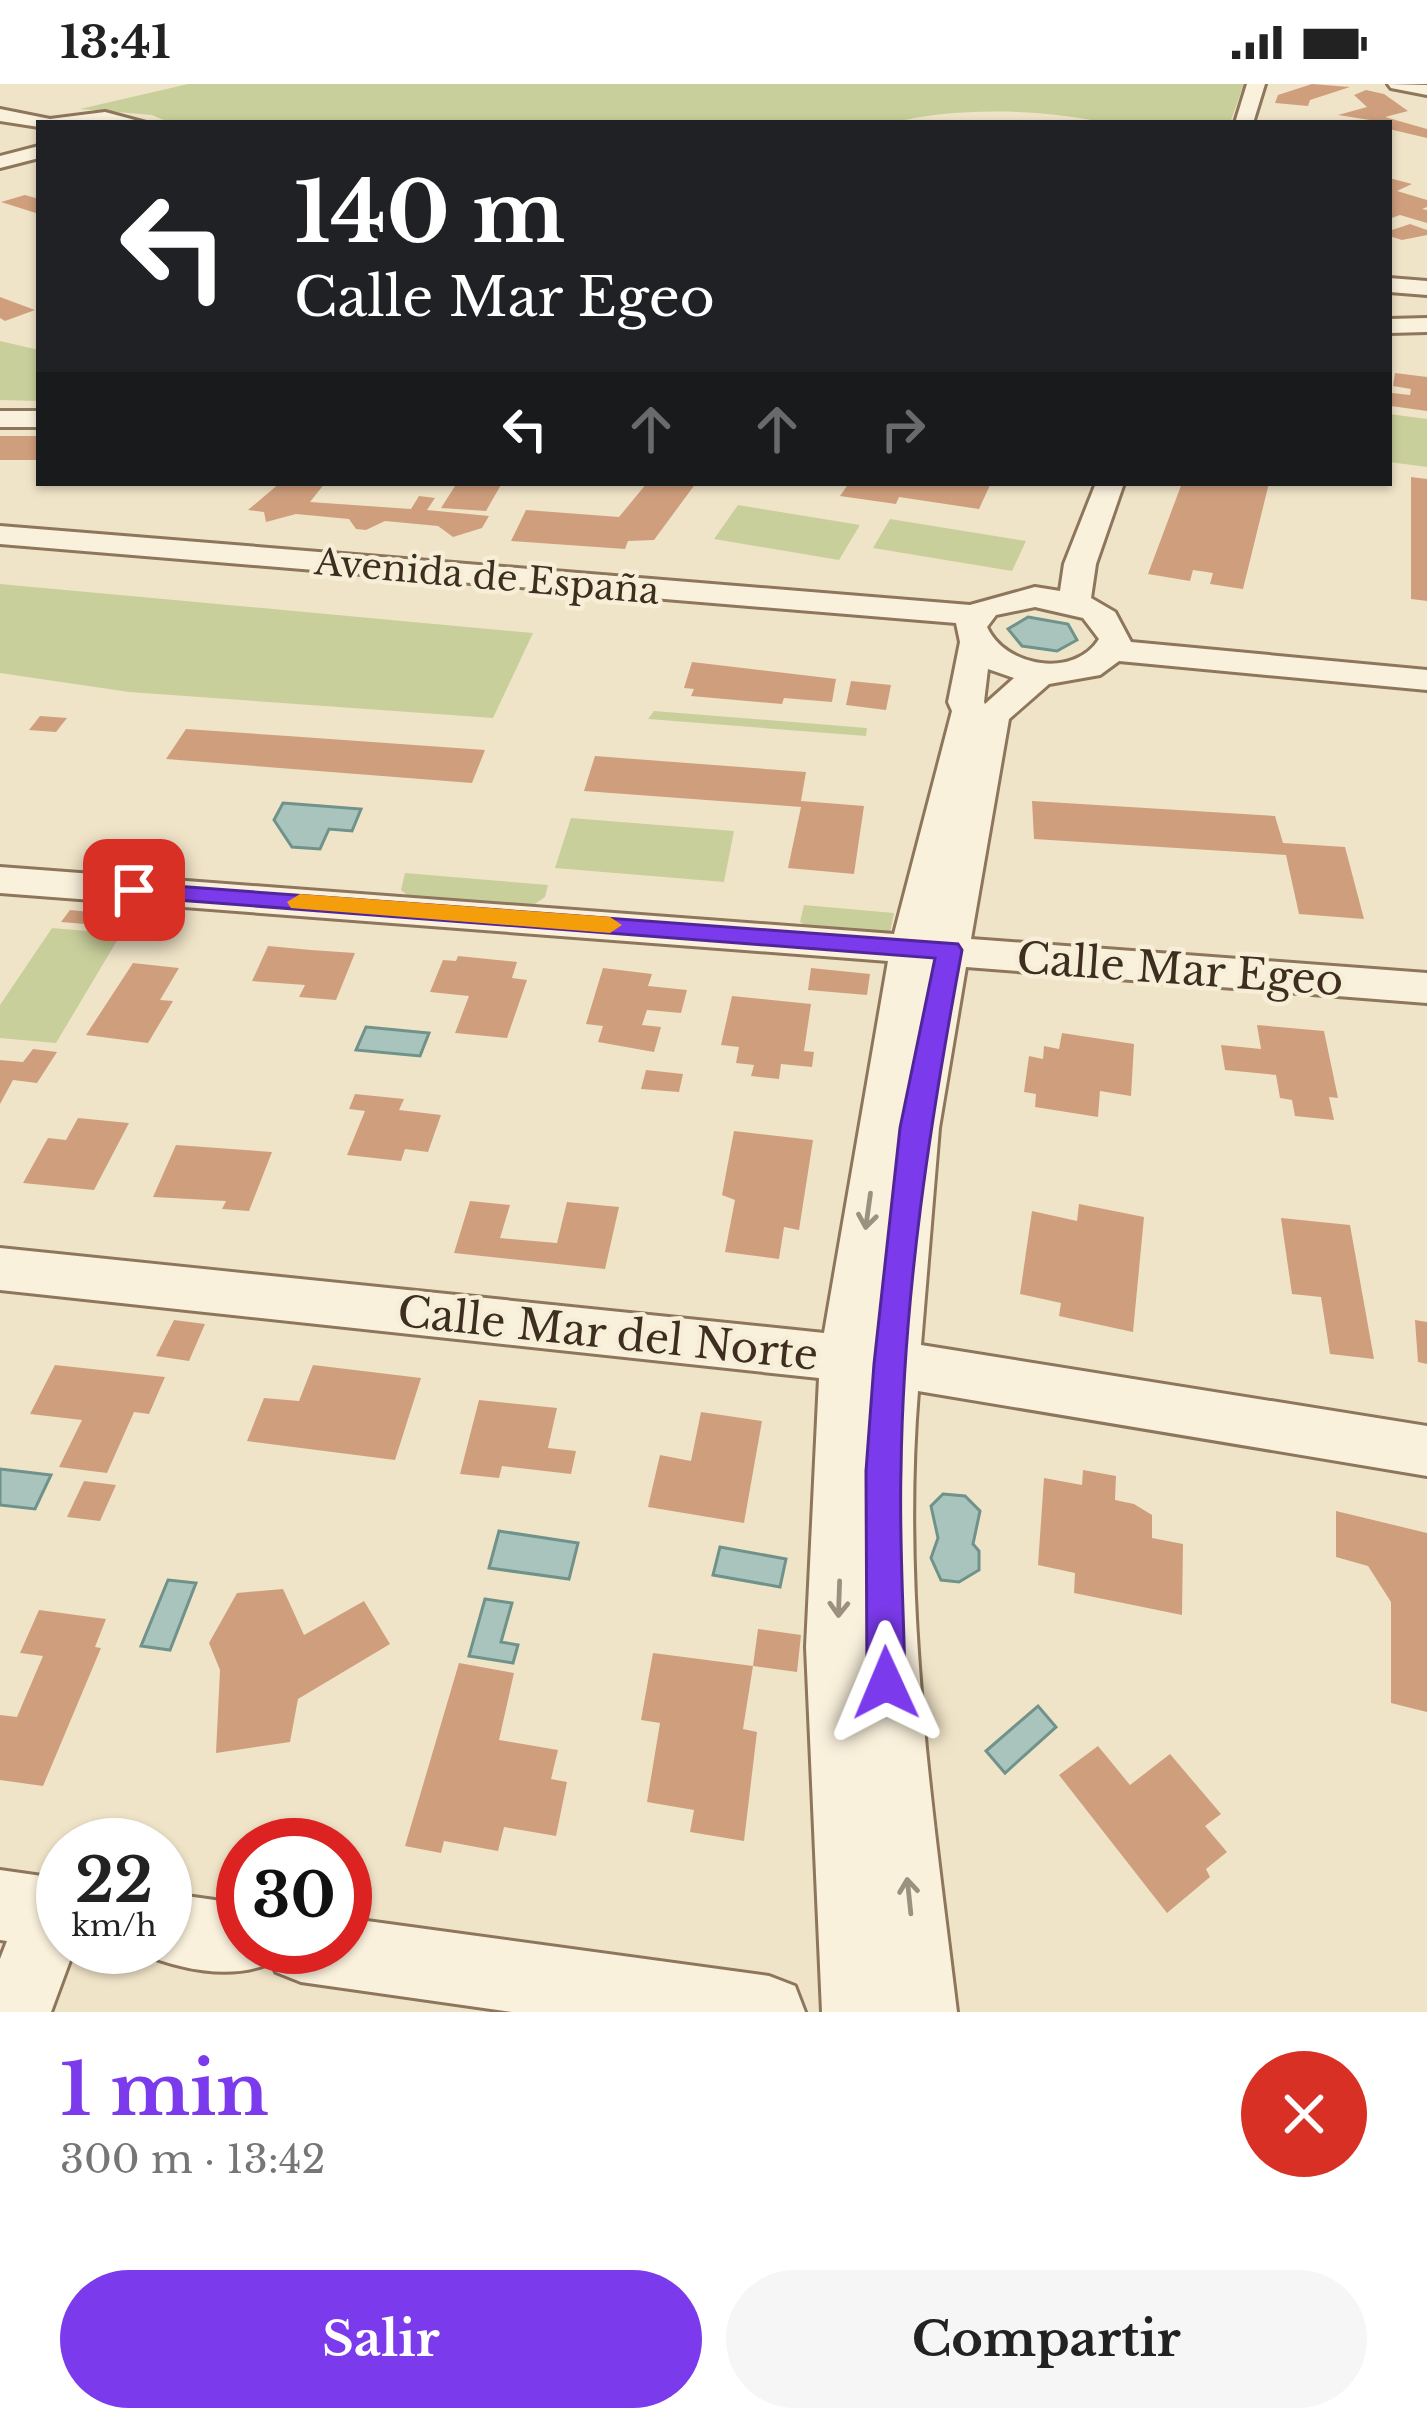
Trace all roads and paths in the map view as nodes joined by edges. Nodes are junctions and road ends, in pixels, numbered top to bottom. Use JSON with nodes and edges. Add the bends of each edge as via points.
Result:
{"nodes":[{"id":1,"x":1256,"y":84,"type":"edge"},
{"id":2,"x":1397,"y":84,"type":"edge"},
{"id":3,"x":1427,"y":90,"type":"edge"},
{"id":4,"x":0,"y":115,"type":"edge"},
{"id":5,"x":1245,"y":120,"type":"edge"},
{"id":6,"x":0,"y":128,"type":"edge"},
{"id":7,"x":24,"y":145,"type":"edge"},
{"id":8,"x":1392,"y":285,"type":"edge"},
{"id":9,"x":1427,"y":288,"type":"edge"},
{"id":10,"x":1392,"y":326,"type":"edge"},
{"id":11,"x":1427,"y":326,"type":"edge"},
{"id":12,"x":36,"y":418,"type":"edge"},
{"id":13,"x":0,"y":419,"type":"edge"},
{"id":14,"x":1109,"y":486,"type":"edge"},
{"id":15,"x":0,"y":535,"type":"edge"},
{"id":16,"x":0,"y":557,"type":"edge"},
{"id":17,"x":1074,"y":603,"type":"junction"},
{"id":18,"x":974,"y":633,"type":"junction"},
{"id":19,"x":1113,"y":639,"type":"junction"},
{"id":20,"x":1427,"y":655,"type":"edge"},
{"id":21,"x":1042,"y":672,"type":"junction"},
{"id":22,"x":1427,"y":680,"type":"edge"},
{"id":23,"x":990,"y":710,"type":"junction"},
{"id":24,"x":0,"y":880,"type":"edge"},
{"id":25,"x":930,"y":949,"type":"junction"},
{"id":26,"x":1427,"y":988,"type":"edge"},
{"id":27,"x":0,"y":1268,"type":"edge"},
{"id":28,"x":868,"y":1361,"type":"junction"},
{"id":29,"x":1427,"y":1450,"type":"edge"},
{"id":30,"x":36,"y":1923,"type":"edge"},
{"id":31,"x":372,"y":1957,"type":"edge"},
{"id":32,"x":15,"y":2012,"type":"edge"},
{"id":33,"x":769,"y":2012,"type":"edge"},
{"id":34,"x":858,"y":2012,"type":"edge"},
{"id":35,"x":921,"y":2012,"type":"edge"}],
"edges":[{"from":1,"to":5,"type":"street"},
{"from":2,"to":3,"type":"street"},
{"from":4,"to":7,"type":"street"},
{"from":6,"to":7,"type":"street"},
{"from":8,"to":9,"type":"street"},
{"from":10,"to":11,"type":"street"},
{"from":12,"to":13,"type":"street"},
{"from":14,"to":17,"type":"street"},
{"from":15,"to":18,"type":"street","name":"Avenida de España"},
{"from":16,"to":18,"type":"street","name":"Avenida de España"},
{"from":17,"to":18,"type":"street","via":[[1016,598]]},
{"from":17,"to":19,"type":"street"},
{"from":18,"to":21,"type":"street","via":[[1001,662]]},
{"from":18,"to":23,"type":"street","via":[[966,702]]},
{"from":19,"to":20,"type":"street"},
{"from":19,"to":21,"type":"street","via":[[1087,668]]},
{"from":19,"to":22,"type":"street"},
{"from":21,"to":23,"type":"street"},
{"from":23,"to":25,"type":"street"},
{"from":24,"to":25,"type":"street","name":"Calle Mar Egeo"},
{"from":25,"to":26,"type":"street","name":"Calle Mar Egeo"},
{"from":25,"to":28,"type":"street","via":[[915,1128]]},
{"from":27,"to":28,"type":"street","name":"Calle Mar del Norte"},
{"from":28,"to":29,"type":"street","name":"Calle Mar del Norte"},
{"from":28,"to":34,"type":"street","one_way":true,"via":[[837,1647]]},
{"from":35,"to":28,"type":"street","one_way":true,"via":[[886,1683],[883,1471]]},
{"from":30,"to":32,"type":"street"},
{"from":31,"to":33,"type":"street"}]}
